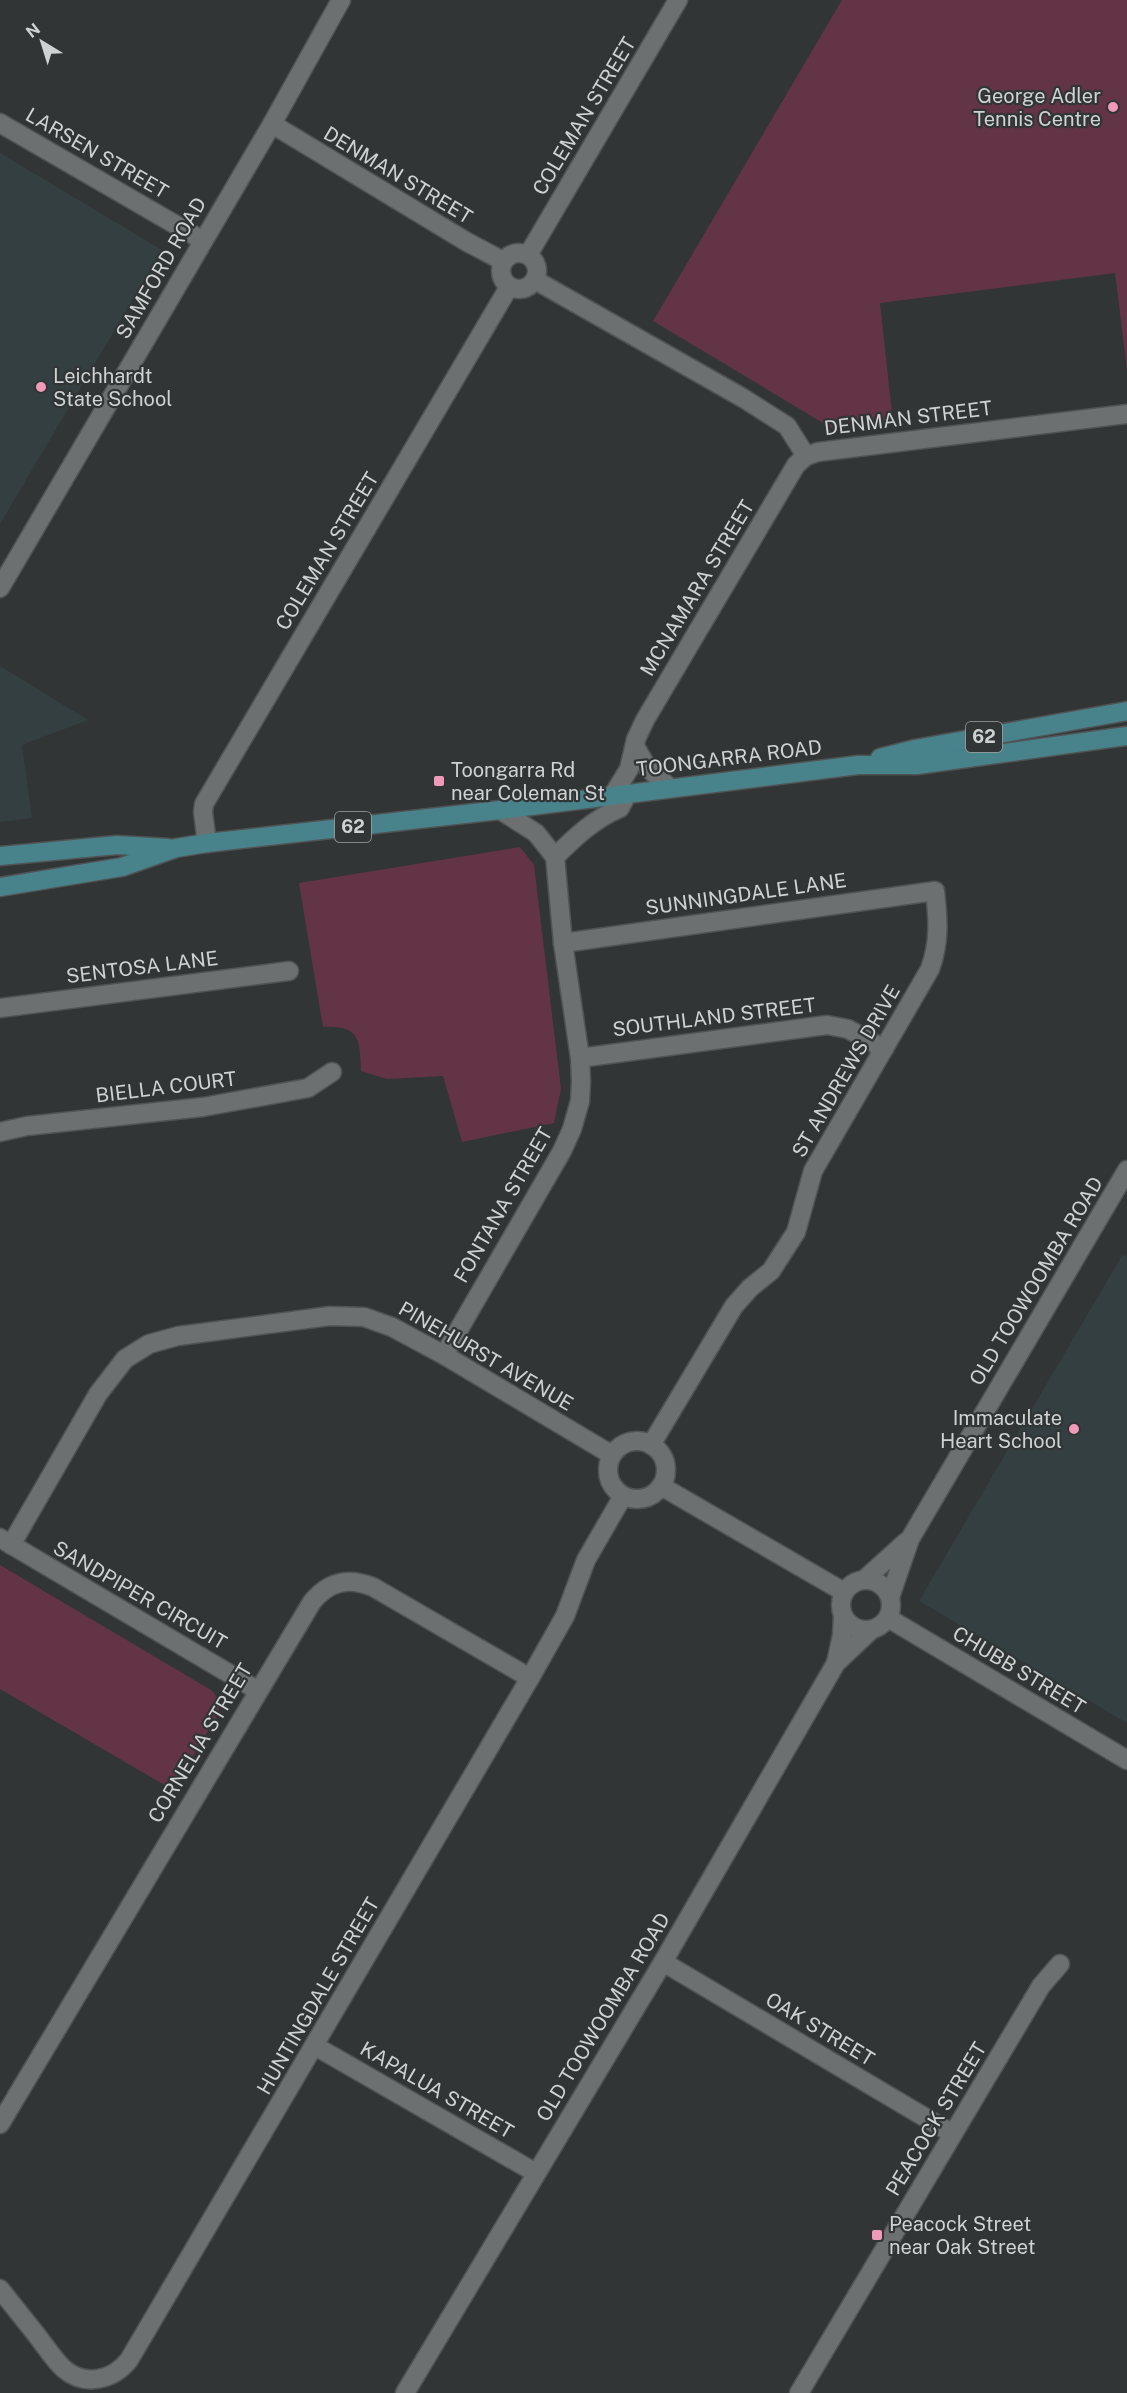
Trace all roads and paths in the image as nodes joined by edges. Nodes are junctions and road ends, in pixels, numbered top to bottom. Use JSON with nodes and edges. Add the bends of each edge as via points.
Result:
{"nodes":[{"id":1,"x":341,"y":0,"type":"edge"},
{"id":2,"x":678,"y":0,"type":"edge"},
{"id":3,"x":0,"y":123,"type":"edge"},
{"id":4,"x":272,"y":124,"type":"junction"},
{"id":5,"x":202,"y":240,"type":"junction"},
{"id":6,"x":528,"y":255,"type":"junction"},
{"id":7,"x":503,"y":261,"type":"junction"},
{"id":8,"x":535,"y":280,"type":"junction"},
{"id":9,"x":509,"y":287,"type":"junction"},
{"id":10,"x":1127,"y":414,"type":"edge"},
{"id":11,"x":806,"y":456,"type":"junction"},
{"id":12,"x":0,"y":588,"type":"edge"},
{"id":13,"x":1127,"y":711,"type":"edge"},
{"id":14,"x":1127,"y":736,"type":"edge"},
{"id":15,"x":636,"y":748,"type":"junction"},
{"id":16,"x":858,"y":765,"type":"junction"},
{"id":17,"x":670,"y":788,"type":"junction"},
{"id":18,"x":620,"y":795,"type":"junction"},
{"id":19,"x":500,"y":810,"type":"junction"},
{"id":20,"x":207,"y":843,"type":"junction"},
{"id":21,"x":176,"y":848,"type":"junction"},
{"id":22,"x":0,"y":856,"type":"edge"},
{"id":23,"x":555,"y":857,"type":"junction"},
{"id":24,"x":0,"y":887,"type":"edge"},
{"id":25,"x":935,"y":891,"type":"joint"},
{"id":26,"x":563,"y":943,"type":"junction"},
{"id":27,"x":290,"y":971,"type":"dead end"},
{"id":28,"x":0,"y":1008,"type":"edge"},
{"id":29,"x":884,"y":1049,"type":"junction"},
{"id":30,"x":580,"y":1058,"type":"junction"},
{"id":31,"x":332,"y":1072,"type":"dead end"},
{"id":32,"x":0,"y":1132,"type":"edge"},
{"id":33,"x":1127,"y":1170,"type":"edge"},
{"id":34,"x":444,"y":1355,"type":"junction"},
{"id":35,"x":651,"y":1445,"type":"junction"},
{"id":36,"x":612,"y":1455,"type":"junction"},
{"id":37,"x":661,"y":1486,"type":"junction"},
{"id":38,"x":623,"y":1496,"type":"junction"},
{"id":39,"x":910,"y":1539,"type":"junction"},
{"id":40,"x":5,"y":1542,"type":"edge"},
{"id":41,"x":865,"y":1579,"type":"junction"},
{"id":42,"x":844,"y":1592,"type":"junction"},
{"id":43,"x":890,"y":1597,"type":"junction"},
{"id":44,"x":843,"y":1616,"type":"junction"},
{"id":45,"x":888,"y":1618,"type":"junction"},
{"id":46,"x":872,"y":1630,"type":"junction"},
{"id":47,"x":836,"y":1663,"type":"junction"},
{"id":48,"x":530,"y":1678,"type":"junction"},
{"id":49,"x":257,"y":1690,"type":"junction"},
{"id":50,"x":1127,"y":1760,"type":"edge"},
{"id":51,"x":663,"y":1962,"type":"junction"},
{"id":52,"x":1060,"y":1964,"type":"dead end"},
{"id":53,"x":315,"y":2046,"type":"junction"},
{"id":54,"x":0,"y":2124,"type":"edge"},
{"id":55,"x":953,"y":2134,"type":"junction"},
{"id":56,"x":536,"y":2173,"type":"junction"},
{"id":57,"x":0,"y":2289,"type":"edge"},
{"id":58,"x":96,"y":2386,"type":"edge"},
{"id":59,"x":405,"y":2393,"type":"edge"},
{"id":60,"x":799,"y":2393,"type":"edge"}],
"edges":[{"from":1,"to":4,"type":"street","name":"SAMFORD ROAD"},
{"from":2,"to":6,"type":"street","name":"COLEMAN STREET"},
{"from":3,"to":5,"type":"street","name":"LARSEN STREET"},
{"from":4,"to":5,"type":"street","name":"SAMFORD ROAD"},
{"from":4,"to":7,"type":"street","name":"DENMAN STREET"},
{"from":5,"to":12,"type":"street","name":"SAMFORD ROAD"},
{"from":6,"to":7,"type":"street","via":[[514,253]]},
{"from":6,"to":8,"type":"street","via":[[537,266]]},
{"from":7,"to":9,"type":"street","via":[[501,275]]},
{"from":8,"to":9,"type":"street","via":[[523,289]]},
{"from":8,"to":11,"type":"street","name":"DENMAN STREET","via":[[787,426]]},
{"from":9,"to":20,"type":"street","name":"COLEMAN STREET","via":[[204,804]]},
{"from":10,"to":11,"type":"street","name":"DENMAN STREET"},
{"from":11,"to":15,"type":"street","name":"MCNAMARA STREET","via":[[796,465],[651,710],[638,733]]},
{"from":13,"to":16,"type":"main road","name":"TOONGARRA ROAD","number":"62","via":[[915,749]]},
{"from":14,"to":16,"type":"main road","name":"TOONGARRA ROAD","number":"62","via":[[916,765]]},
{"from":15,"to":17,"type":"street","via":[[647,767]]},
{"from":15,"to":18,"type":"street","name":"MCNAMARA STREET"},
{"from":16,"to":17,"type":"main road","name":"TOONGARRA ROAD","number":"62"},
{"from":17,"to":18,"type":"main road","name":"TOONGARRA ROAD","number":"62"},
{"from":18,"to":19,"type":"main road","name":"TOONGARRA ROAD","number":"62"},
{"from":18,"to":23,"type":"street","via":[[620,808],[576,835]]},
{"from":19,"to":20,"type":"main road","name":"TOONGARRA ROAD","number":"62"},
{"from":19,"to":23,"type":"street","via":[[536,833]]},
{"from":20,"to":21,"type":"main road","name":"TOONGARRA ROAD","number":"62"},
{"from":21,"to":22,"type":"main road","name":"TOONGARRA ROAD","number":"62","via":[[117,845]]},
{"from":21,"to":24,"type":"main road","name":"TOONGARRA ROAD","number":"62","via":[[122,867]]},
{"from":23,"to":26,"type":"street","name":"FONTANA STREET"},
{"from":25,"to":26,"type":"street","name":"SUNNINGDALE LANE"},
{"from":25,"to":29,"type":"street","name":"ST ANDREWS DRIVE","via":[[937,951]]},
{"from":26,"to":30,"type":"street","name":"FONTANA STREET"},
{"from":27,"to":28,"type":"street","name":"SENTOSA LANE"},
{"from":29,"to":30,"type":"street","name":"SOUTHLAND STREET","via":[[848,1029],[827,1025]]},
{"from":29,"to":35,"type":"street","name":"ST ANDREWS DRIVE","via":[[813,1171],[801,1220],[785,1250],[771,1270],[734,1306]]},
{"from":30,"to":34,"type":"street","name":"FONTANA STREET","via":[[580,1101],[573,1129]]},
{"from":31,"to":32,"type":"street","name":"BIELLA COURT","via":[[308,1088],[203,1107]]},
{"from":33,"to":39,"type":"street","name":"OLD TOOWOOMBA ROAD"},
{"from":34,"to":36,"type":"street","name":"PINEHURST AVENUE"},
{"from":34,"to":40,"type":"street","name":"PINEHURST AVENUE","via":[[379,1321],[347,1315],[178,1336],[149,1344],[125,1359],[98,1394]]},
{"from":35,"to":36,"type":"street","via":[[634,1441]]},
{"from":35,"to":37,"type":"street","via":[[666,1468]]},
{"from":36,"to":38,"type":"street","via":[[608,1474],[615,1490]]},
{"from":37,"to":38,"type":"street","via":[[640,1499]]},
{"from":37,"to":42,"type":"street"},
{"from":38,"to":48,"type":"street","name":"HUNTINGDALE STREET","via":[[586,1560],[565,1617]]},
{"from":39,"to":41,"type":"street","name":"OLD TOOWOOMBA ROAD"},
{"from":39,"to":43,"type":"street","name":"OLD TOOWOOMBA ROAD"},
{"from":40,"to":49,"type":"street","name":"SANDPIPER CIRCUIT"},
{"from":41,"to":42,"type":"street"},
{"from":41,"to":43,"type":"street","via":[[881,1584]]},
{"from":42,"to":44,"type":"street"},
{"from":43,"to":45,"type":"street"},
{"from":44,"to":46,"type":"street","via":[[855,1628]]},
{"from":44,"to":47,"type":"street","name":"OLD TOOWOOMBA ROAD"},
{"from":45,"to":46,"type":"street"},
{"from":45,"to":50,"type":"street","name":"CHUBB STREET"},
{"from":46,"to":47,"type":"street","name":"OLD TOOWOOMBA ROAD"},
{"from":47,"to":51,"type":"street","name":"OLD TOOWOOMBA ROAD"},
{"from":48,"to":49,"type":"street","name":"CORNELIA STREET","via":[[372,1587],[348,1581],[331,1584],[318,1595]]},
{"from":48,"to":53,"type":"street","name":"HUNTINGDALE STREET"},
{"from":49,"to":54,"type":"street","name":"CORNELIA STREET"},
{"from":51,"to":55,"type":"street","name":"OAK STREET"},
{"from":51,"to":56,"type":"street","name":"OLD TOOWOOMBA ROAD"},
{"from":52,"to":55,"type":"street","name":"PEACOCK STREET","via":[[1041,1986]]},
{"from":53,"to":56,"type":"street","name":"KAPALUA STREET"},
{"from":53,"to":58,"type":"street","name":"HUNTINGDALE STREET","via":[[129,2360]]},
{"from":55,"to":60,"type":"street","name":"PEACOCK STREET"},
{"from":56,"to":59,"type":"street","name":"OLD TOOWOOMBA ROAD"},
{"from":57,"to":58,"type":"street","name":"HUNTINGDALE STREET","via":[[64,2369]]}]}
